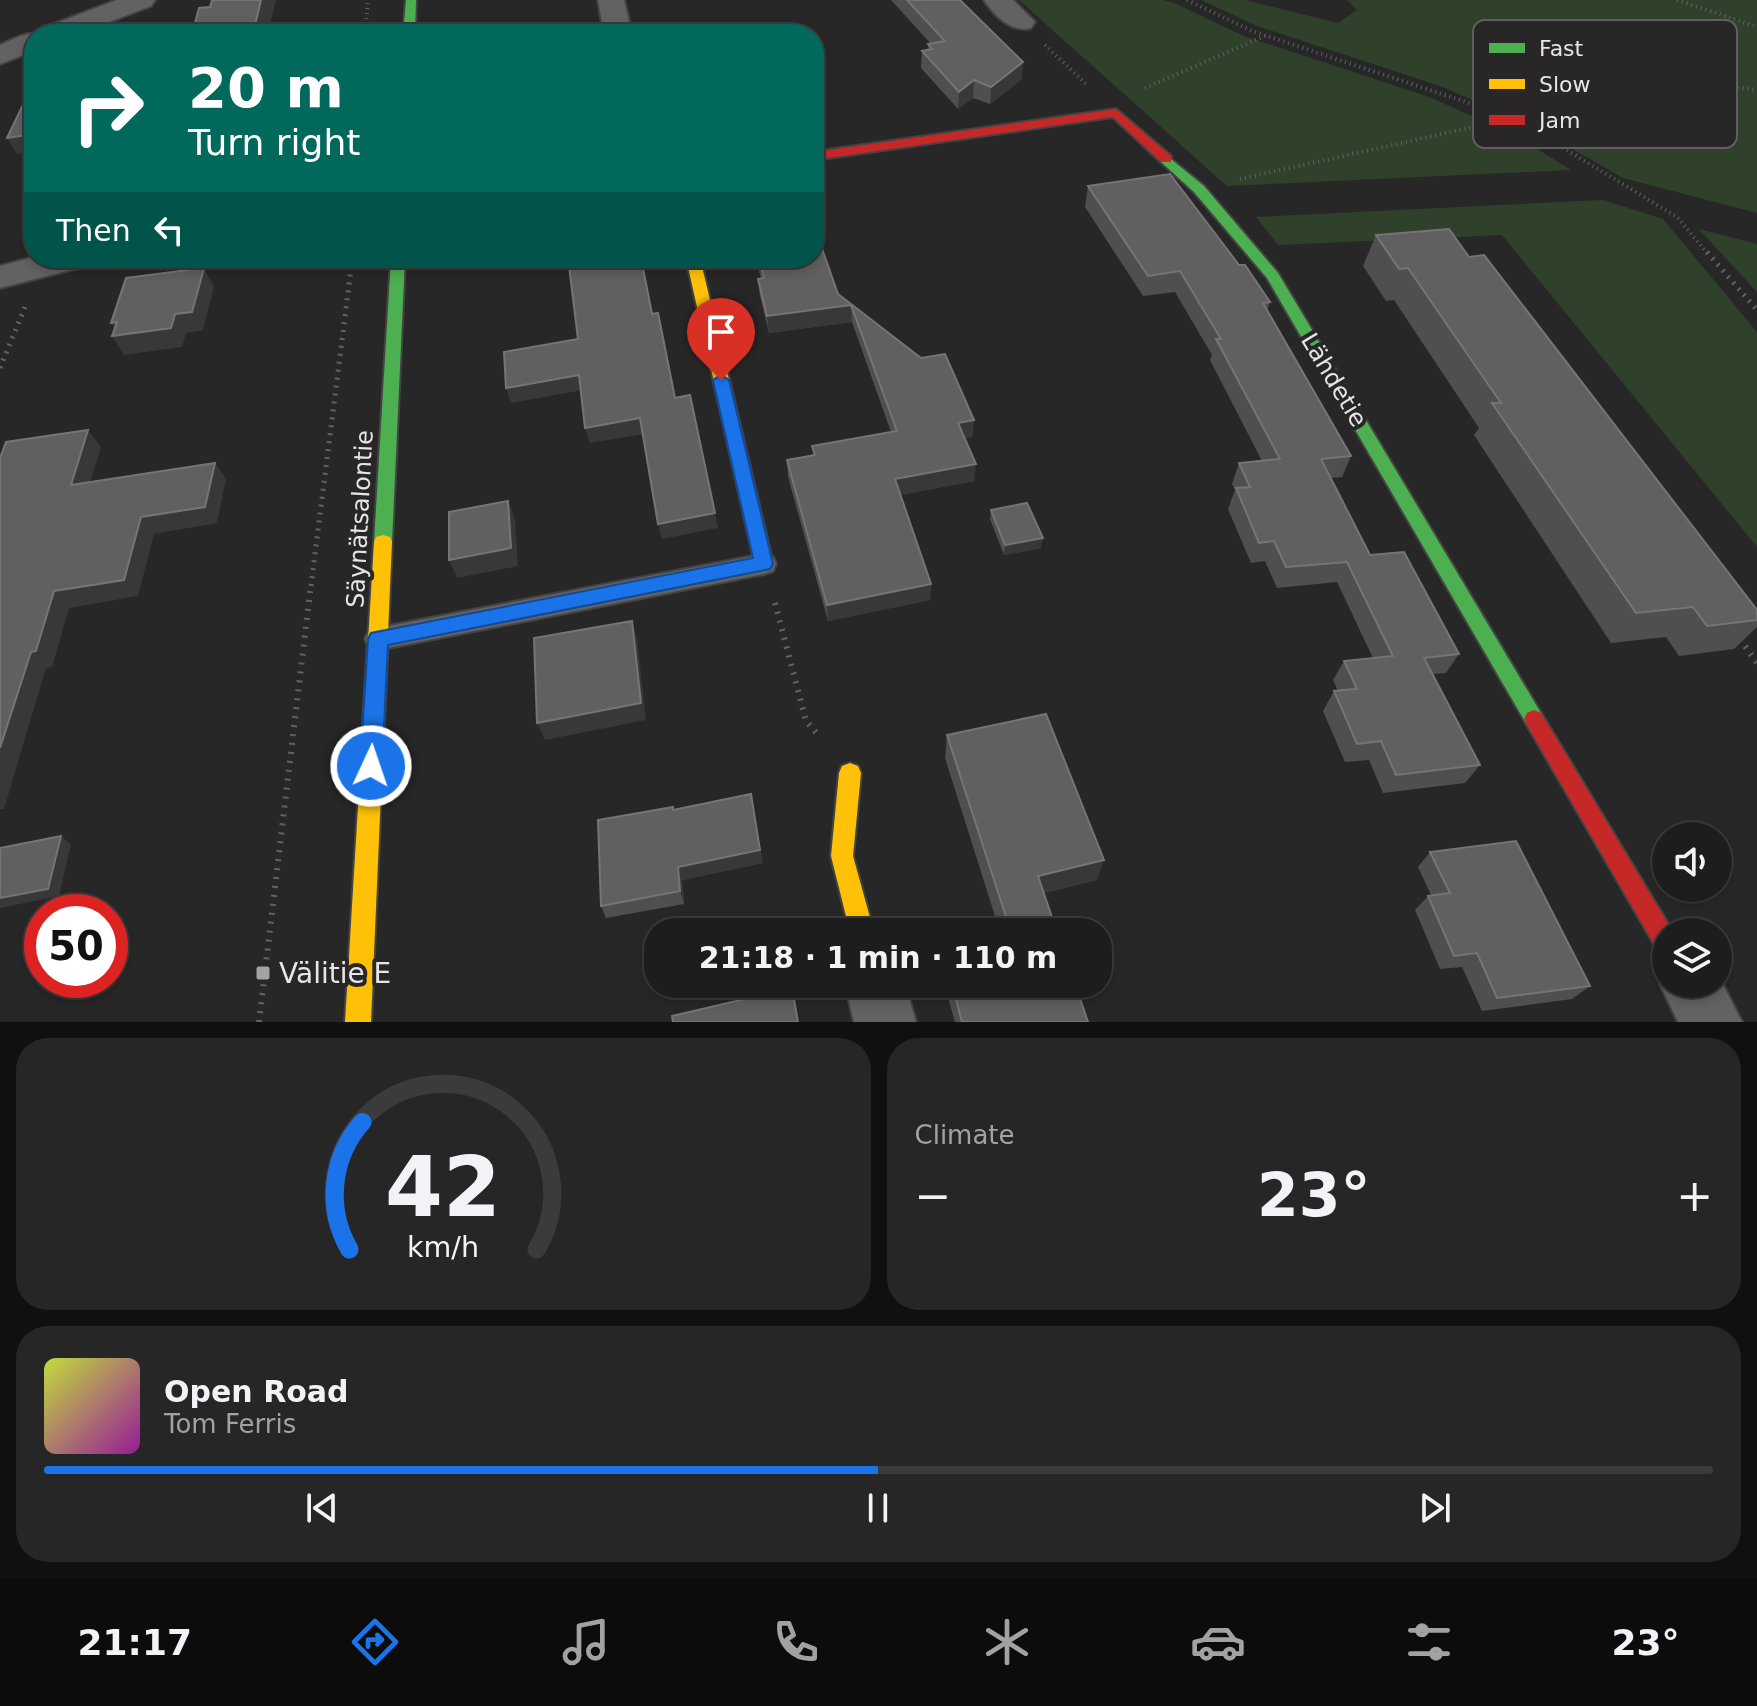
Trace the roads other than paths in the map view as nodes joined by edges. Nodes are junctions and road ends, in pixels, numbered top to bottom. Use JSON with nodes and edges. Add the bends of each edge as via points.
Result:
{"nodes":[{"id":1,"x":142,"y":0,"type":"edge"},
{"id":2,"x":411,"y":0,"type":"edge"},
{"id":3,"x":611,"y":0,"type":"edge"},
{"id":4,"x":997,"y":0,"type":"edge"},
{"id":5,"x":1021,"y":22,"type":"road end"},
{"id":6,"x":79,"y":24,"type":"edge"},
{"id":7,"x":410,"y":24,"type":"edge"},
{"id":8,"x":616,"y":24,"type":"edge"},
{"id":9,"x":24,"y":45,"type":"edge"},
{"id":10,"x":0,"y":55,"type":"edge"},
{"id":11,"x":824,"y":154,"type":"edge"},
{"id":12,"x":34,"y":268,"type":"edge"},
{"id":13,"x":397,"y":268,"type":"edge"},
{"id":14,"x":695,"y":268,"type":"edge"},
{"id":15,"x":0,"y":277,"type":"edge"},
{"id":16,"x":764,"y":564,"type":"joint"},
{"id":17,"x":378,"y":639,"type":"junction"},
{"id":18,"x":850,"y":773,"type":"road end"},
{"id":19,"x":858,"y":918,"type":"edge"},
{"id":20,"x":1652,"y":919,"type":"edge"},
{"id":21,"x":879,"y":998,"type":"edge"},
{"id":22,"x":1698,"y":998,"type":"edge"},
{"id":23,"x":358,"y":1022,"type":"edge"},
{"id":24,"x":885,"y":1022,"type":"edge"},
{"id":25,"x":1711,"y":1022,"type":"edge"}],
"edges":[{"from":1,"to":6,"type":"street"},
{"from":2,"to":7,"type":"street"},
{"from":3,"to":8,"type":"street"},
{"from":4,"to":5,"type":"street"},
{"from":9,"to":10,"type":"street"},
{"from":11,"to":20,"type":"street","name":"Lähdetie","via":[[1112,109],[1199,189],[1273,276]]},
{"from":12,"to":15,"type":"street"},
{"from":13,"to":17,"type":"street","name":"Säynätsalontie"},
{"from":14,"to":16,"type":"street"},
{"from":16,"to":17,"type":"lane"},
{"from":17,"to":23,"type":"street","name":"Säynätsalontie"},
{"from":18,"to":19,"type":"street","via":[[842,856]]},
{"from":21,"to":24,"type":"street"},
{"from":22,"to":25,"type":"street"}]}
